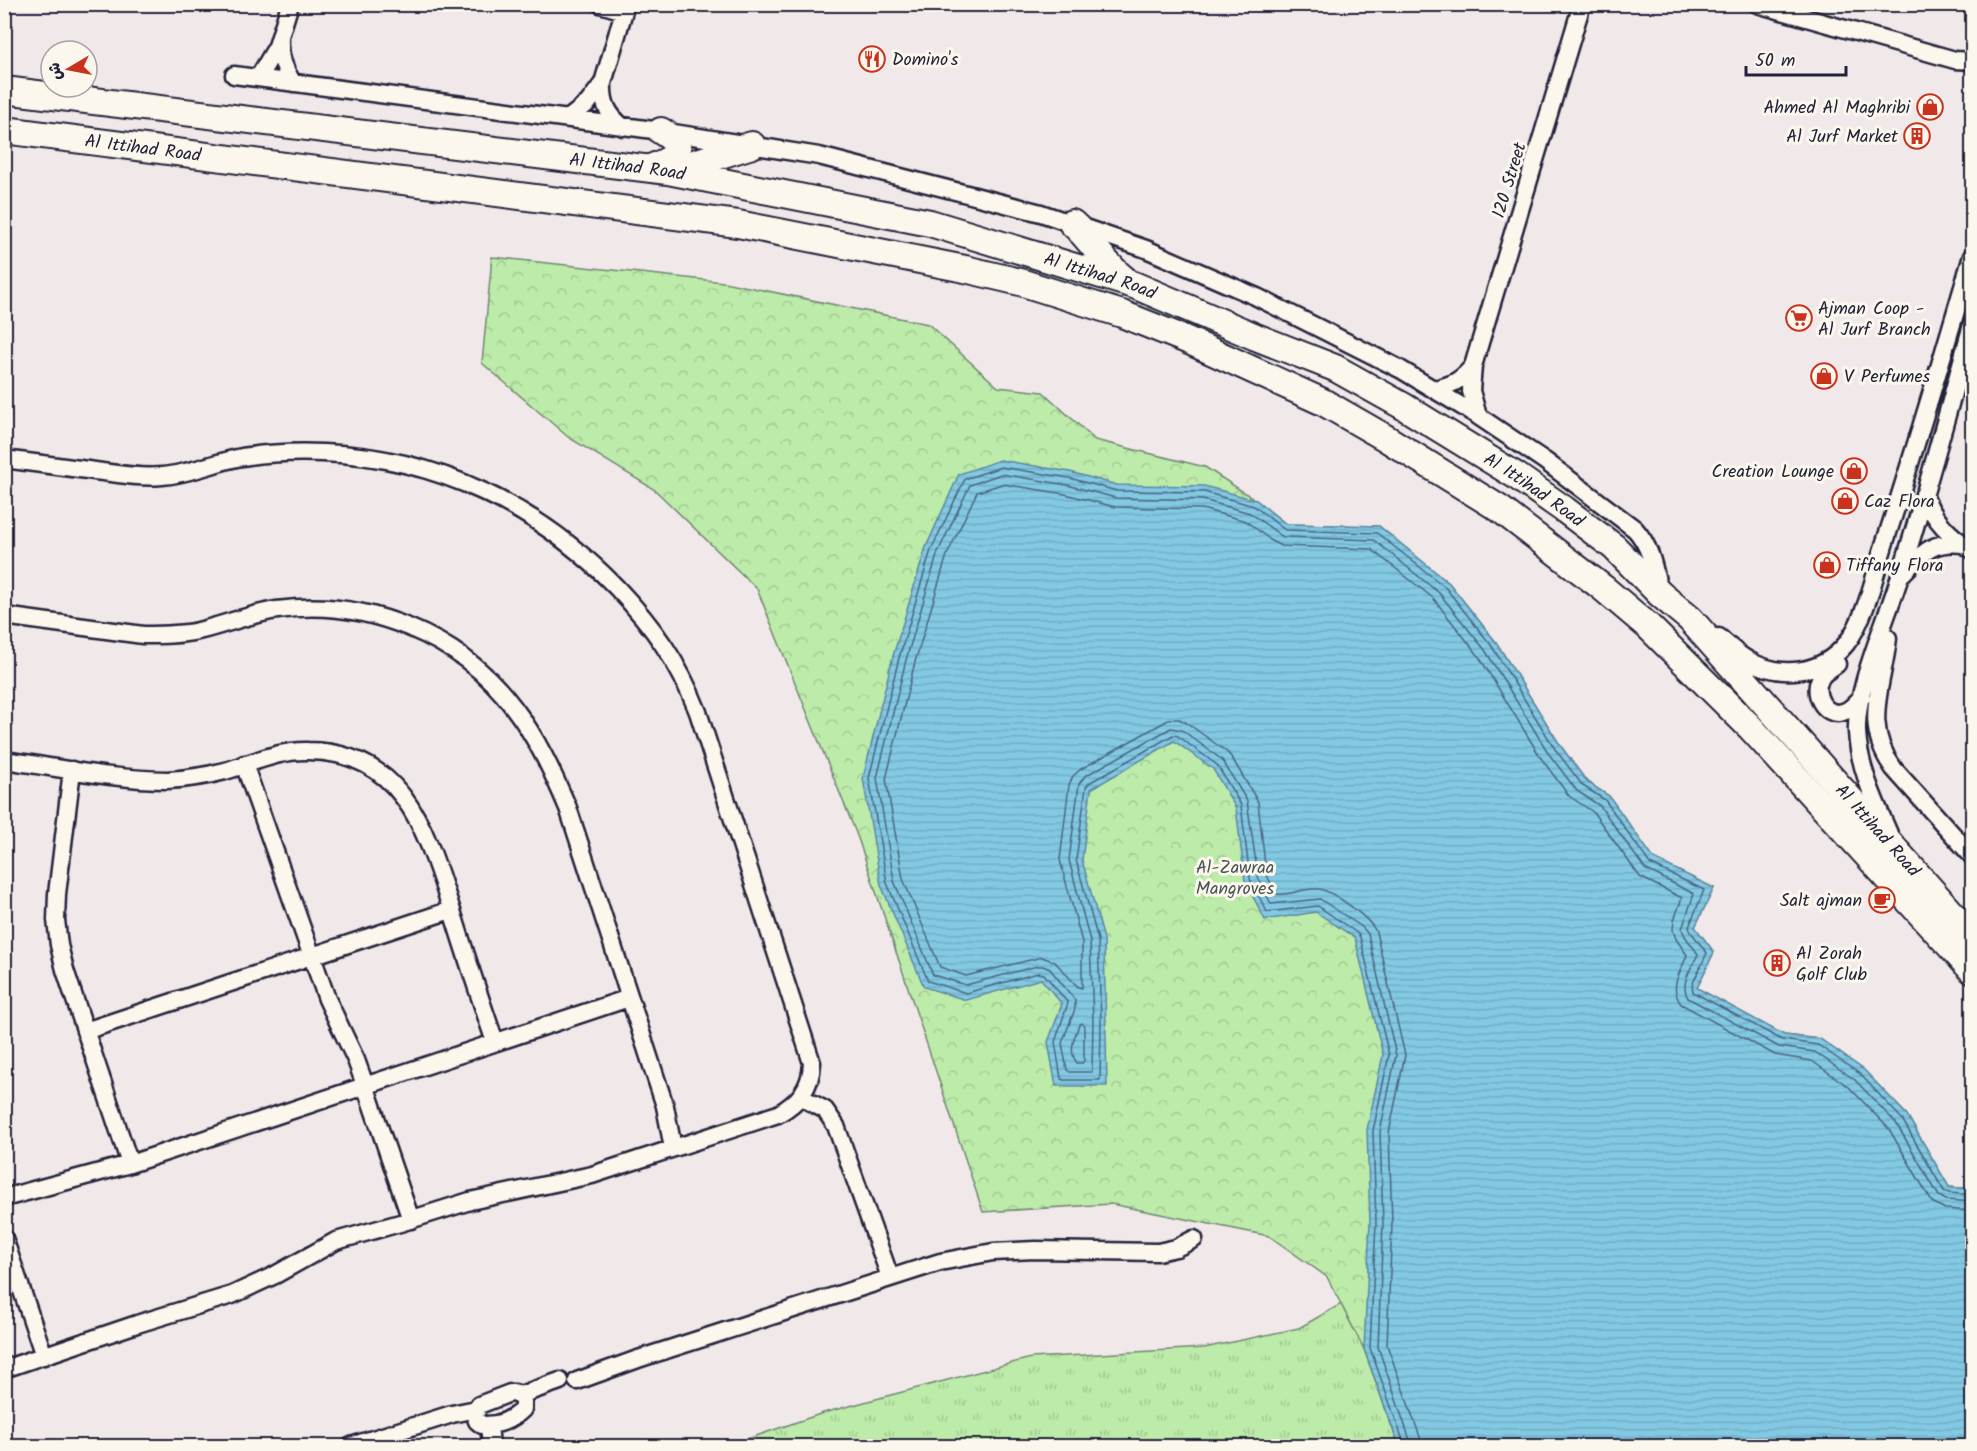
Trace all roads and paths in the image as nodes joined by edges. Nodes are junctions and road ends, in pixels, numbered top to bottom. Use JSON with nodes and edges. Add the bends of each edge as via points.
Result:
{"nodes":[{"id":1,"x":290,"y":4,"type":"edge"},
{"id":2,"x":600,"y":4,"type":"edge"},
{"id":3,"x":1582,"y":4,"type":"edge"},
{"id":4,"x":1756,"y":4,"type":"edge"},
{"id":5,"x":625,"y":8,"type":"edge"},
{"id":6,"x":1795,"y":9,"type":"edge"},
{"id":7,"x":280,"y":36,"type":"junction"},
{"id":8,"x":1955,"y":60,"type":"junction"},
{"id":9,"x":1972,"y":61,"type":"edge"},
{"id":10,"x":1972,"y":72,"type":"edge"},
{"id":11,"x":234,"y":75,"type":"dead end"},
{"id":12,"x":258,"y":78,"type":"junction"},
{"id":13,"x":293,"y":82,"type":"junction"},
{"id":14,"x":603,"y":83,"type":"junction"},
{"id":15,"x":4,"y":90,"type":"edge"},
{"id":16,"x":568,"y":118,"type":"junction"},
{"id":17,"x":623,"y":127,"type":"junction"},
{"id":18,"x":4,"y":130,"type":"edge"},
{"id":19,"x":661,"y":131,"type":"junction"},
{"id":20,"x":752,"y":145,"type":"junction"},
{"id":21,"x":659,"y":170,"type":"junction"},
{"id":22,"x":1072,"y":223,"type":"junction"},
{"id":23,"x":1972,"y":256,"type":"edge"},
{"id":24,"x":1134,"y":285,"type":"junction"},
{"id":25,"x":1972,"y":326,"type":"edge"},
{"id":26,"x":1473,"y":366,"type":"junction"},
{"id":27,"x":1433,"y":389,"type":"junction"},
{"id":28,"x":1478,"y":416,"type":"junction"},
{"id":29,"x":4,"y":459,"type":"edge"},
{"id":30,"x":1924,"y":494,"type":"junction"},
{"id":31,"x":1968,"y":547,"type":"edge"},
{"id":32,"x":1900,"y":576,"type":"junction"},
{"id":33,"x":1660,"y":594,"type":"junction"},
{"id":34,"x":4,"y":616,"type":"edge"},
{"id":35,"x":1690,"y":619,"type":"junction"},
{"id":36,"x":1887,"y":619,"type":"junction"},
{"id":37,"x":1845,"y":644,"type":"junction"},
{"id":38,"x":1862,"y":697,"type":"junction"},
{"id":39,"x":4,"y":760,"type":"edge"},
{"id":40,"x":244,"y":764,"type":"junction"},
{"id":41,"x":72,"y":770,"type":"junction"},
{"id":42,"x":1898,"y":853,"type":"junction"},
{"id":43,"x":1972,"y":856,"type":"edge"},
{"id":44,"x":451,"y":910,"type":"junction"},
{"id":45,"x":1972,"y":936,"type":"edge"},
{"id":46,"x":311,"y":956,"type":"junction"},
{"id":47,"x":1972,"y":970,"type":"edge"},
{"id":48,"x":629,"y":998,"type":"junction"},
{"id":49,"x":85,"y":1031,"type":"junction"},
{"id":50,"x":495,"y":1042,"type":"junction"},
{"id":51,"x":365,"y":1085,"type":"junction"},
{"id":52,"x":801,"y":1097,"type":"junction"},
{"id":53,"x":673,"y":1148,"type":"junction"},
{"id":54,"x":130,"y":1164,"type":"junction"},
{"id":55,"x":4,"y":1198,"type":"edge"},
{"id":56,"x":411,"y":1220,"type":"junction"},
{"id":57,"x":4,"y":1238,"type":"edge"},
{"id":58,"x":1194,"y":1239,"type":"dead end"},
{"id":59,"x":890,"y":1277,"type":"junction"},
{"id":60,"x":44,"y":1356,"type":"junction"},
{"id":61,"x":4,"y":1369,"type":"edge"},
{"id":62,"x":520,"y":1395,"type":"junction"},
{"id":63,"x":476,"y":1409,"type":"junction"},
{"id":64,"x":489,"y":1425,"type":"junction"},
{"id":65,"x":351,"y":1446,"type":"edge"},
{"id":66,"x":491,"y":1446,"type":"edge"}],
"edges":[{"from":1,"to":7,"type":"street"},
{"from":2,"to":5,"type":"street"},
{"from":3,"to":26,"type":"street","name":"120 Street"},
{"from":4,"to":6,"type":"street"},
{"from":5,"to":14,"type":"street"},
{"from":6,"to":8,"type":"street"},
{"from":7,"to":12,"type":"street"},
{"from":7,"to":13,"type":"street","via":[[280,56]]},
{"from":8,"to":9,"type":"street"},
{"from":8,"to":10,"type":"street"},
{"from":11,"to":12,"type":"street"},
{"from":12,"to":13,"type":"street"},
{"from":13,"to":16,"type":"street"},
{"from":14,"to":16,"type":"street","via":[[588,103]]},
{"from":14,"to":17,"type":"street","via":[[606,108]]},
{"from":15,"to":21,"type":"highway","name":"Al Ittihad Road"},
{"from":16,"to":17,"type":"street"},
{"from":17,"to":19,"type":"street"},
{"from":18,"to":47,"type":"highway","name":"Al Ittihad Road","via":[[738,224],[1020,282],[1122,314],[1197,344],[1323,402],[1384,437],[1500,509],[1603,588],[1649,627],[1750,727]]},
{"from":19,"to":20,"type":"street"},
{"from":19,"to":21,"type":"highway","via":[[674,139],[678,147],[672,159]]},
{"from":20,"to":21,"type":"highway"},
{"from":20,"to":22,"type":"street","via":[[819,156]]},
{"from":21,"to":24,"type":"highway","name":"Al Ittihad Road","via":[[930,223]]},
{"from":22,"to":24,"type":"highway","via":[[1105,263]]},
{"from":22,"to":27,"type":"street","via":[[1146,249],[1257,297]]},
{"from":23,"to":37,"type":"street","via":[[1878,565],[1857,624]]},
{"from":24,"to":33,"type":"highway","name":"Al Ittihad Road","via":[[1335,368],[1403,406],[1565,510],[1614,547]]},
{"from":25,"to":30,"type":"street"},
{"from":26,"to":27,"type":"street","via":[[1456,382]]},
{"from":26,"to":28,"type":"street","name":"120 Street","via":[[1471,391]]},
{"from":27,"to":28,"type":"street"},
{"from":28,"to":33,"type":"street","via":[[1635,529],[1646,543]]},
{"from":29,"to":52,"type":"street","via":[[138,477],[173,475],[269,454],[360,456],[425,469],[468,484],[513,505],[559,536],[641,613],[687,684],[810,1054],[810,1079]]},
{"from":30,"to":31,"type":"street","via":[[1941,525]]},
{"from":30,"to":32,"type":"street"},
{"from":31,"to":32,"type":"street","via":[[1949,543],[1934,546]]},
{"from":32,"to":36,"type":"street"},
{"from":33,"to":35,"type":"highway","name":"Al Ittihad Road"},
{"from":34,"to":48,"type":"street","via":[[161,635],[197,631],[279,609],[323,608],[388,619],[448,647],[498,689],[542,751],[579,837]]},
{"from":35,"to":37,"type":"street","via":[[1746,659],[1774,671],[1812,668]]},
{"from":35,"to":42,"type":"highway","name":"Al Ittihad Road"},
{"from":36,"to":38,"type":"street"},
{"from":36,"to":43,"type":"street","via":[[1887,649],[1875,727],[1879,742],[1894,769]]},
{"from":37,"to":38,"type":"street","via":[[1837,663],[1821,676],[1818,696],[1827,709],[1841,713]]},
{"from":38,"to":42,"type":"street","via":[[1858,714],[1859,750]]},
{"from":39,"to":41,"type":"street"},
{"from":40,"to":41,"type":"street","via":[[205,776],[167,780]]},
{"from":40,"to":44,"type":"street","via":[[280,753],[320,751],[348,757],[386,777],[428,839]]},
{"from":40,"to":46,"type":"street"},
{"from":41,"to":49,"type":"street","via":[[56,920],[65,970]]},
{"from":42,"to":45,"type":"highway","name":"Al Ittihad Road"},
{"from":44,"to":46,"type":"street"},
{"from":44,"to":50,"type":"street"},
{"from":46,"to":49,"type":"street"},
{"from":46,"to":51,"type":"street"},
{"from":48,"to":50,"type":"street"},
{"from":48,"to":53,"type":"street","via":[[665,1106]]},
{"from":49,"to":54,"type":"street"},
{"from":50,"to":51,"type":"street"},
{"from":51,"to":54,"type":"street"},
{"from":51,"to":56,"type":"street"},
{"from":52,"to":53,"type":"street","via":[[778,1114]]},
{"from":52,"to":59,"type":"street","via":[[825,1110],[836,1126]]},
{"from":53,"to":56,"type":"street","via":[[592,1175],[470,1202]]},
{"from":54,"to":55,"type":"street"},
{"from":56,"to":60,"type":"street","via":[[336,1240],[275,1275],[216,1301]]},
{"from":57,"to":60,"type":"street"},
{"from":58,"to":59,"type":"street","via":[[1158,1252],[993,1252]]},
{"from":59,"to":62,"type":"street"},
{"from":60,"to":61,"type":"street"},
{"from":62,"to":63,"type":"street","via":[[510,1394]]},
{"from":62,"to":64,"type":"street","via":[[524,1404],[519,1413],[505,1422]]},
{"from":63,"to":64,"type":"street","via":[[477,1421]]},
{"from":63,"to":65,"type":"street"},
{"from":64,"to":66,"type":"street"}]}
